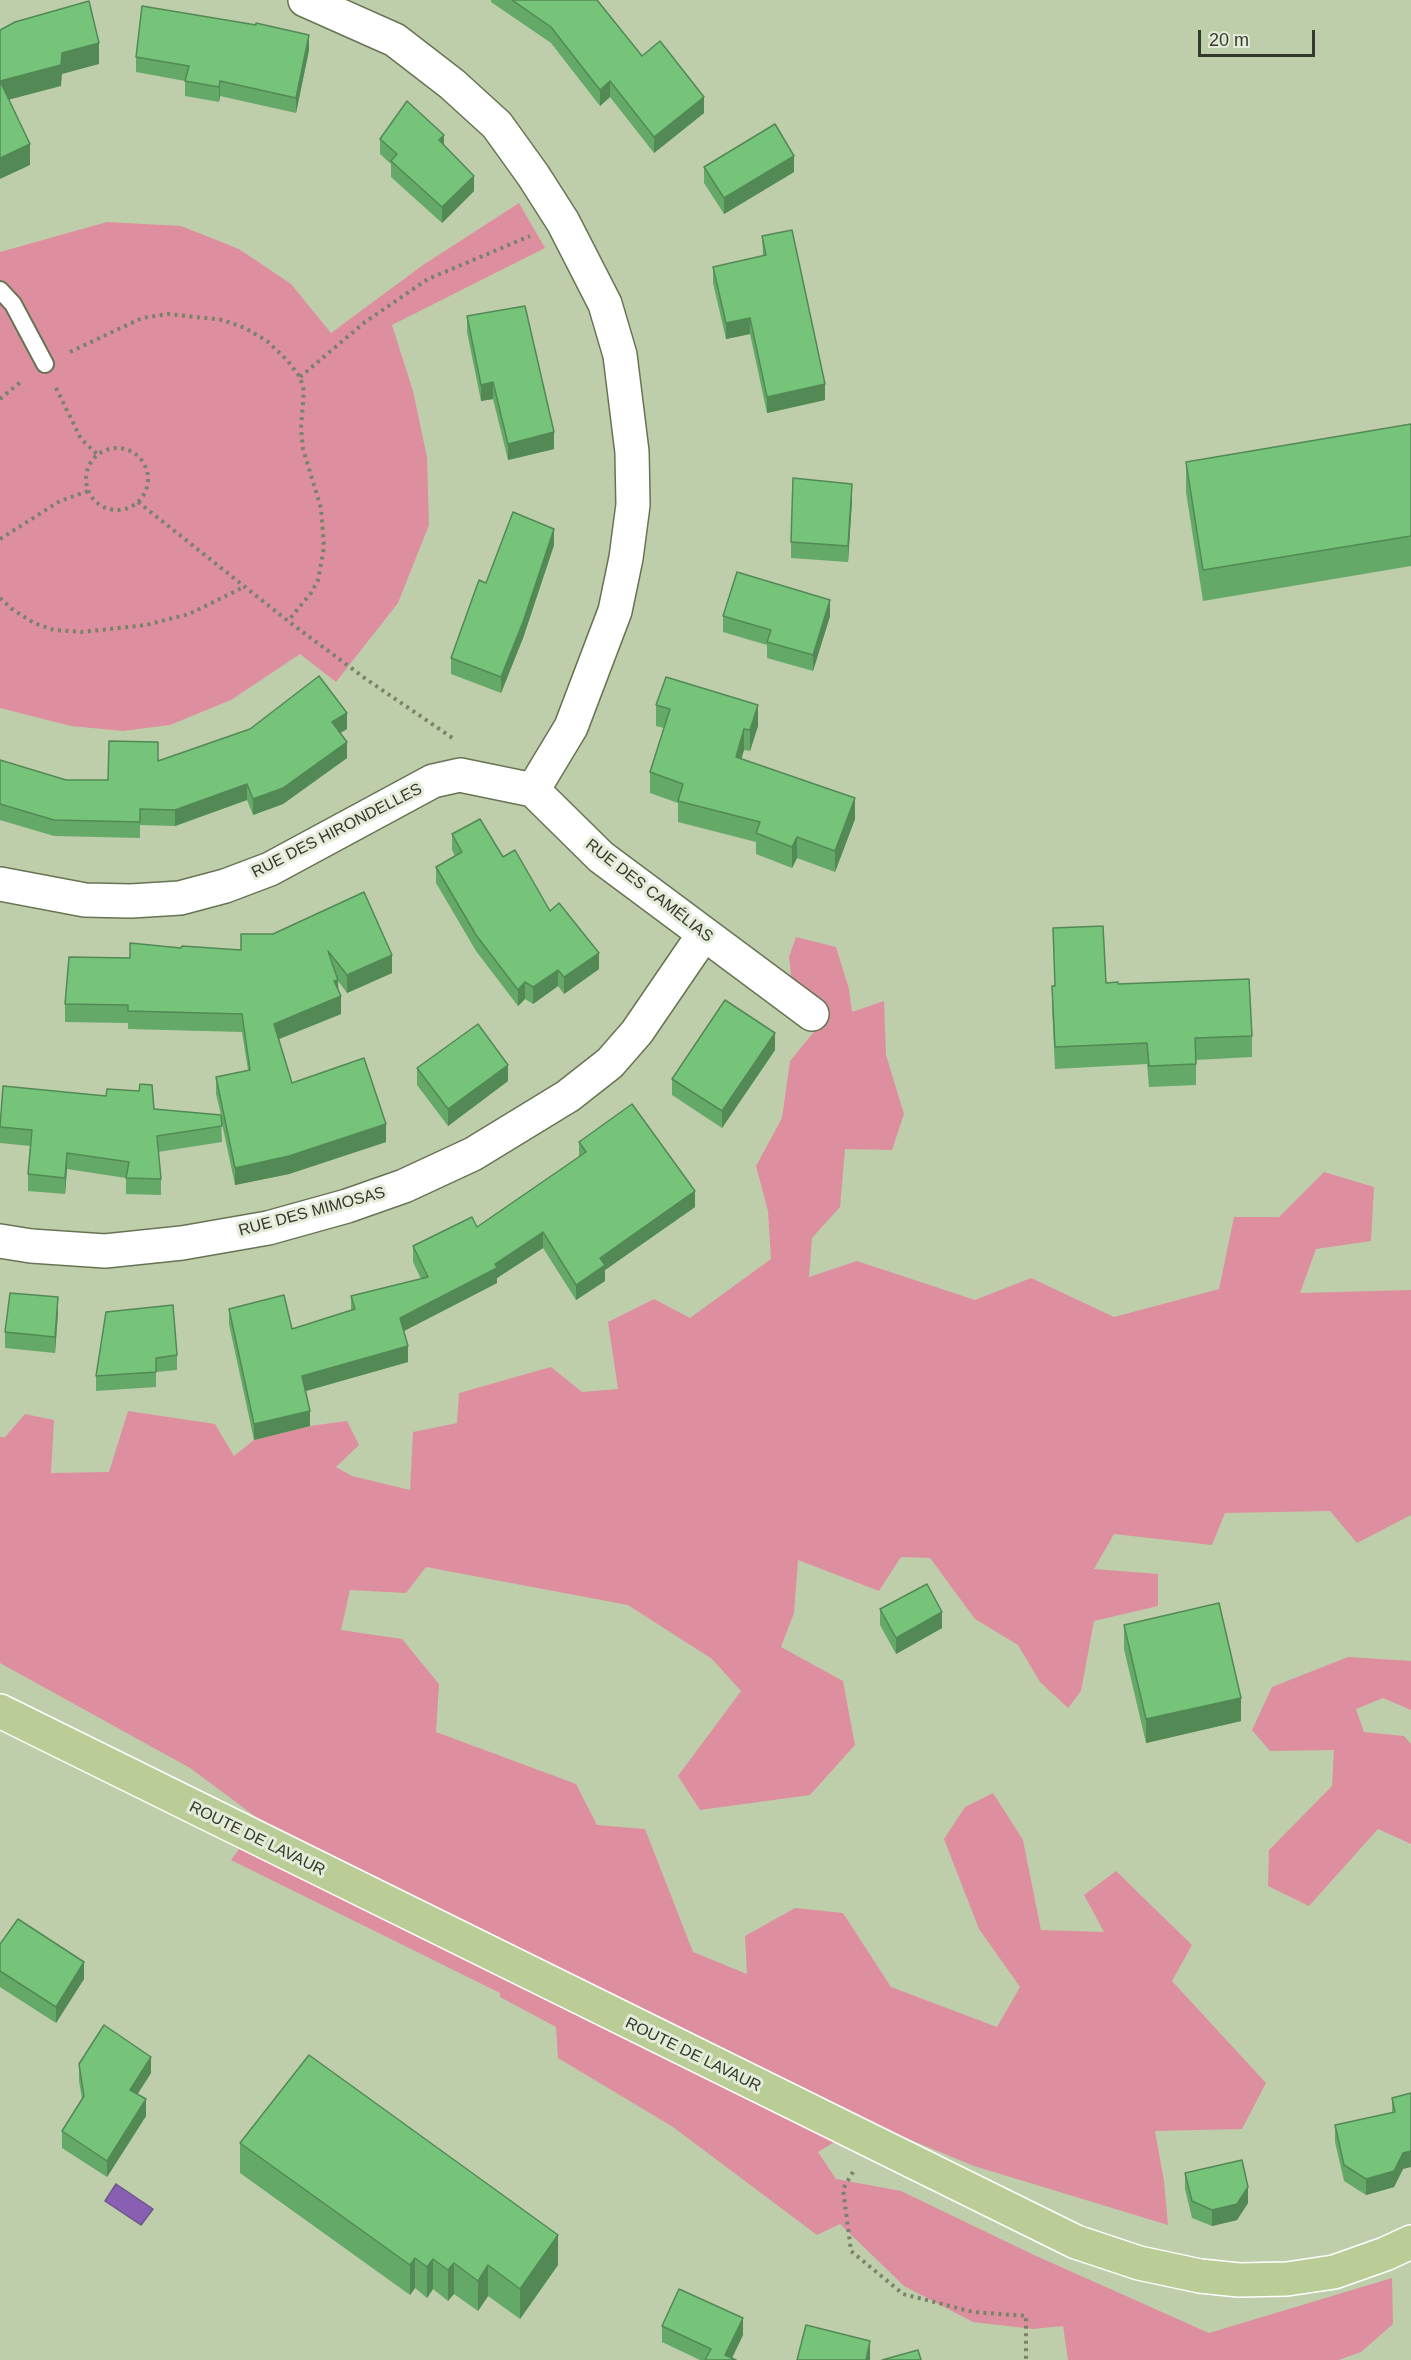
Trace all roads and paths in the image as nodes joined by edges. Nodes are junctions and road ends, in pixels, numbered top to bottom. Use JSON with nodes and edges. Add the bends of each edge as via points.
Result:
{"nodes":[{"id":1,"x":305,"y":0,"type":"edge"},
{"id":2,"x":563,"y":222,"type":"junction"},
{"id":3,"x":0,"y":290,"type":"edge"},
{"id":4,"x":45,"y":364,"type":"junction"},
{"id":5,"x":300,"y":377,"type":"junction"},
{"id":6,"x":0,"y":399,"type":"edge"},
{"id":7,"x":98,"y":455,"type":"junction"},
{"id":8,"x":88,"y":491,"type":"junction"},
{"id":9,"x":138,"y":502,"type":"junction"},
{"id":10,"x":0,"y":539,"type":"edge"},
{"id":11,"x":244,"y":587,"type":"junction"},
{"id":12,"x":0,"y":598,"type":"edge"},
{"id":13,"x":288,"y":621,"type":"junction"},
{"id":14,"x":459,"y":743,"type":"dead end"},
{"id":15,"x":532,"y":790,"type":"junction"},
{"id":16,"x":0,"y":884,"type":"edge"},
{"id":17,"x":704,"y":934,"type":"junction"},
{"id":18,"x":812,"y":1014,"type":"dead end"},
{"id":19,"x":0,"y":1240,"type":"edge"},
{"id":20,"x":0,"y":1712,"type":"edge"},
{"id":21,"x":870,"y":2142,"type":"junction"},
{"id":22,"x":1411,"y":2242,"type":"edge"},
{"id":23,"x":1026,"y":2360,"type":"edge"}],
"edges":[{"from":1,"to":2,"type":"street","via":[[395,40],[452,84],[497,125]]},
{"from":2,"to":5,"type":"path","via":[[428,279],[364,322]]},
{"from":2,"to":15,"type":"street","via":[[605,304],[620,355],[632,453],[633,505],[615,611],[571,727]]},
{"from":3,"to":4,"type":"lane","via":[[17,312]]},
{"from":4,"to":5,"type":"path","via":[[142,318],[168,314],[223,320],[245,328],[267,341]]},
{"from":4,"to":6,"type":"path"},
{"from":4,"to":7,"type":"path","via":[[81,440]]},
{"from":5,"to":13,"type":"path","via":[[304,391],[303,449],[321,508],[324,547],[318,580]]},
{"from":7,"to":8,"type":"path","via":[[89,465]]},
{"from":7,"to":9,"type":"path","via":[[110,449],[135,454],[148,478],[146,491]]},
{"from":8,"to":9,"type":"path","via":[[97,503],[110,510],[125,510]]},
{"from":8,"to":10,"type":"path","via":[[60,501]]},
{"from":9,"to":11,"type":"path"},
{"from":11,"to":12,"type":"path","via":[[189,614],[146,625],[82,632],[54,630],[34,623]]},
{"from":11,"to":13,"type":"path"},
{"from":13,"to":14,"type":"path"},
{"from":15,"to":16,"type":"street","name":"RUE DES HIRONDELLES","via":[[460,775],[434,781],[270,869],[180,897],[85,900]]},
{"from":15,"to":17,"type":"street","name":"RUE DES CAMÉLIAS","via":[[601,857]]},
{"from":17,"to":18,"type":"street","name":"RUE DES CAMÉLIAS"},
{"from":17,"to":19,"type":"street","name":"RUE DES MIMOSAS","via":[[649,1016],[610,1063],[568,1096],[473,1154],[404,1186],[268,1228],[182,1243],[105,1251]]},
{"from":20,"to":21,"type":"main road","name":"ROUTE DE LAVAUR"},
{"from":21,"to":22,"type":"main road","name":"ROUTE DE LAVAUR","via":[[1076,2242],[1139,2263],[1200,2276],[1287,2279],[1334,2272]]},
{"from":21,"to":23,"type":"path","via":[[843,2189],[851,2251],[903,2294],[973,2312],[1026,2316]]}]}
